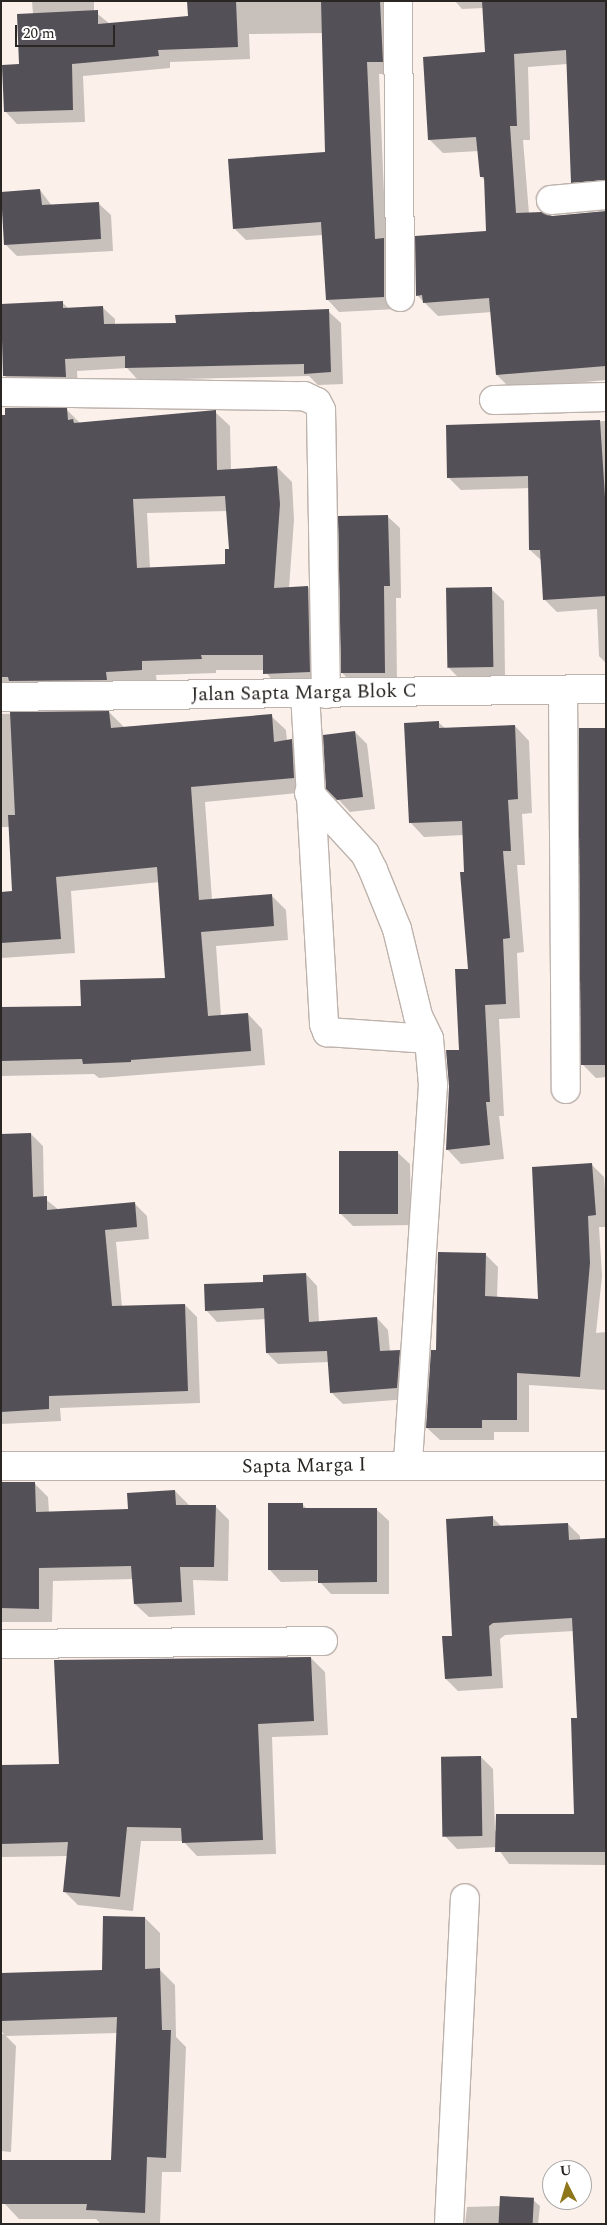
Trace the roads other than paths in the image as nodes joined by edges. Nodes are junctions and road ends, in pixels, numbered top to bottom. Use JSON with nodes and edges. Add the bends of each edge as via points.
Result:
{"nodes":[{"id":1,"x":398,"y":1,"type":"edge"},
{"id":2,"x":606,"y":195,"type":"edge"},
{"id":3,"x":551,"y":200,"type":"dead end"},
{"id":4,"x":400,"y":297,"type":"dead end"},
{"id":5,"x":1,"y":392,"type":"edge"},
{"id":6,"x":606,"y":397,"type":"edge"},
{"id":7,"x":494,"y":400,"type":"dead end"},
{"id":8,"x":606,"y":689,"type":"edge"},
{"id":9,"x":563,"y":690,"type":"junction"},
{"id":10,"x":315,"y":693,"type":"junction"},
{"id":11,"x":1,"y":697,"type":"edge"},
{"id":12,"x":309,"y":793,"type":"junction"},
{"id":13,"x":429,"y":1040,"type":"junction"},
{"id":14,"x":566,"y":1089,"type":"dead end"},
{"id":15,"x":408,"y":1465,"type":"junction"},
{"id":16,"x":1,"y":1466,"type":"edge"},
{"id":17,"x":606,"y":1466,"type":"edge"},
{"id":18,"x":323,"y":1641,"type":"dead end"},
{"id":19,"x":1,"y":1644,"type":"edge"},
{"id":20,"x":466,"y":1898,"type":"dead end"},
{"id":21,"x":449,"y":2224,"type":"edge"}],
"edges":[{"from":1,"to":4,"type":"street"},
{"from":2,"to":3,"type":"street"},
{"from":5,"to":10,"type":"street","via":[[304,396],[317,402],[321,410]]},
{"from":6,"to":7,"type":"street"},
{"from":8,"to":9,"type":"street","name":"Jalan Sapta Marga Blok C"},
{"from":9,"to":10,"type":"street","name":"Jalan Sapta Marga Blok C"},
{"from":9,"to":14,"type":"street"},
{"from":10,"to":11,"type":"street","name":"Jalan Sapta Marga Blok C"},
{"from":10,"to":12,"type":"street"},
{"from":12,"to":13,"type":"street","via":[[365,854],[373,870],[397,930],[418,1016]]},
{"from":12,"to":13,"type":"street","via":[[327,1032]]},
{"from":13,"to":15,"type":"street","via":[[433,1085]]},
{"from":15,"to":16,"type":"street","name":"Sapta Marga I"},
{"from":15,"to":17,"type":"street","name":"Sapta Marga I"},
{"from":18,"to":19,"type":"street"},
{"from":20,"to":21,"type":"street"}]}
